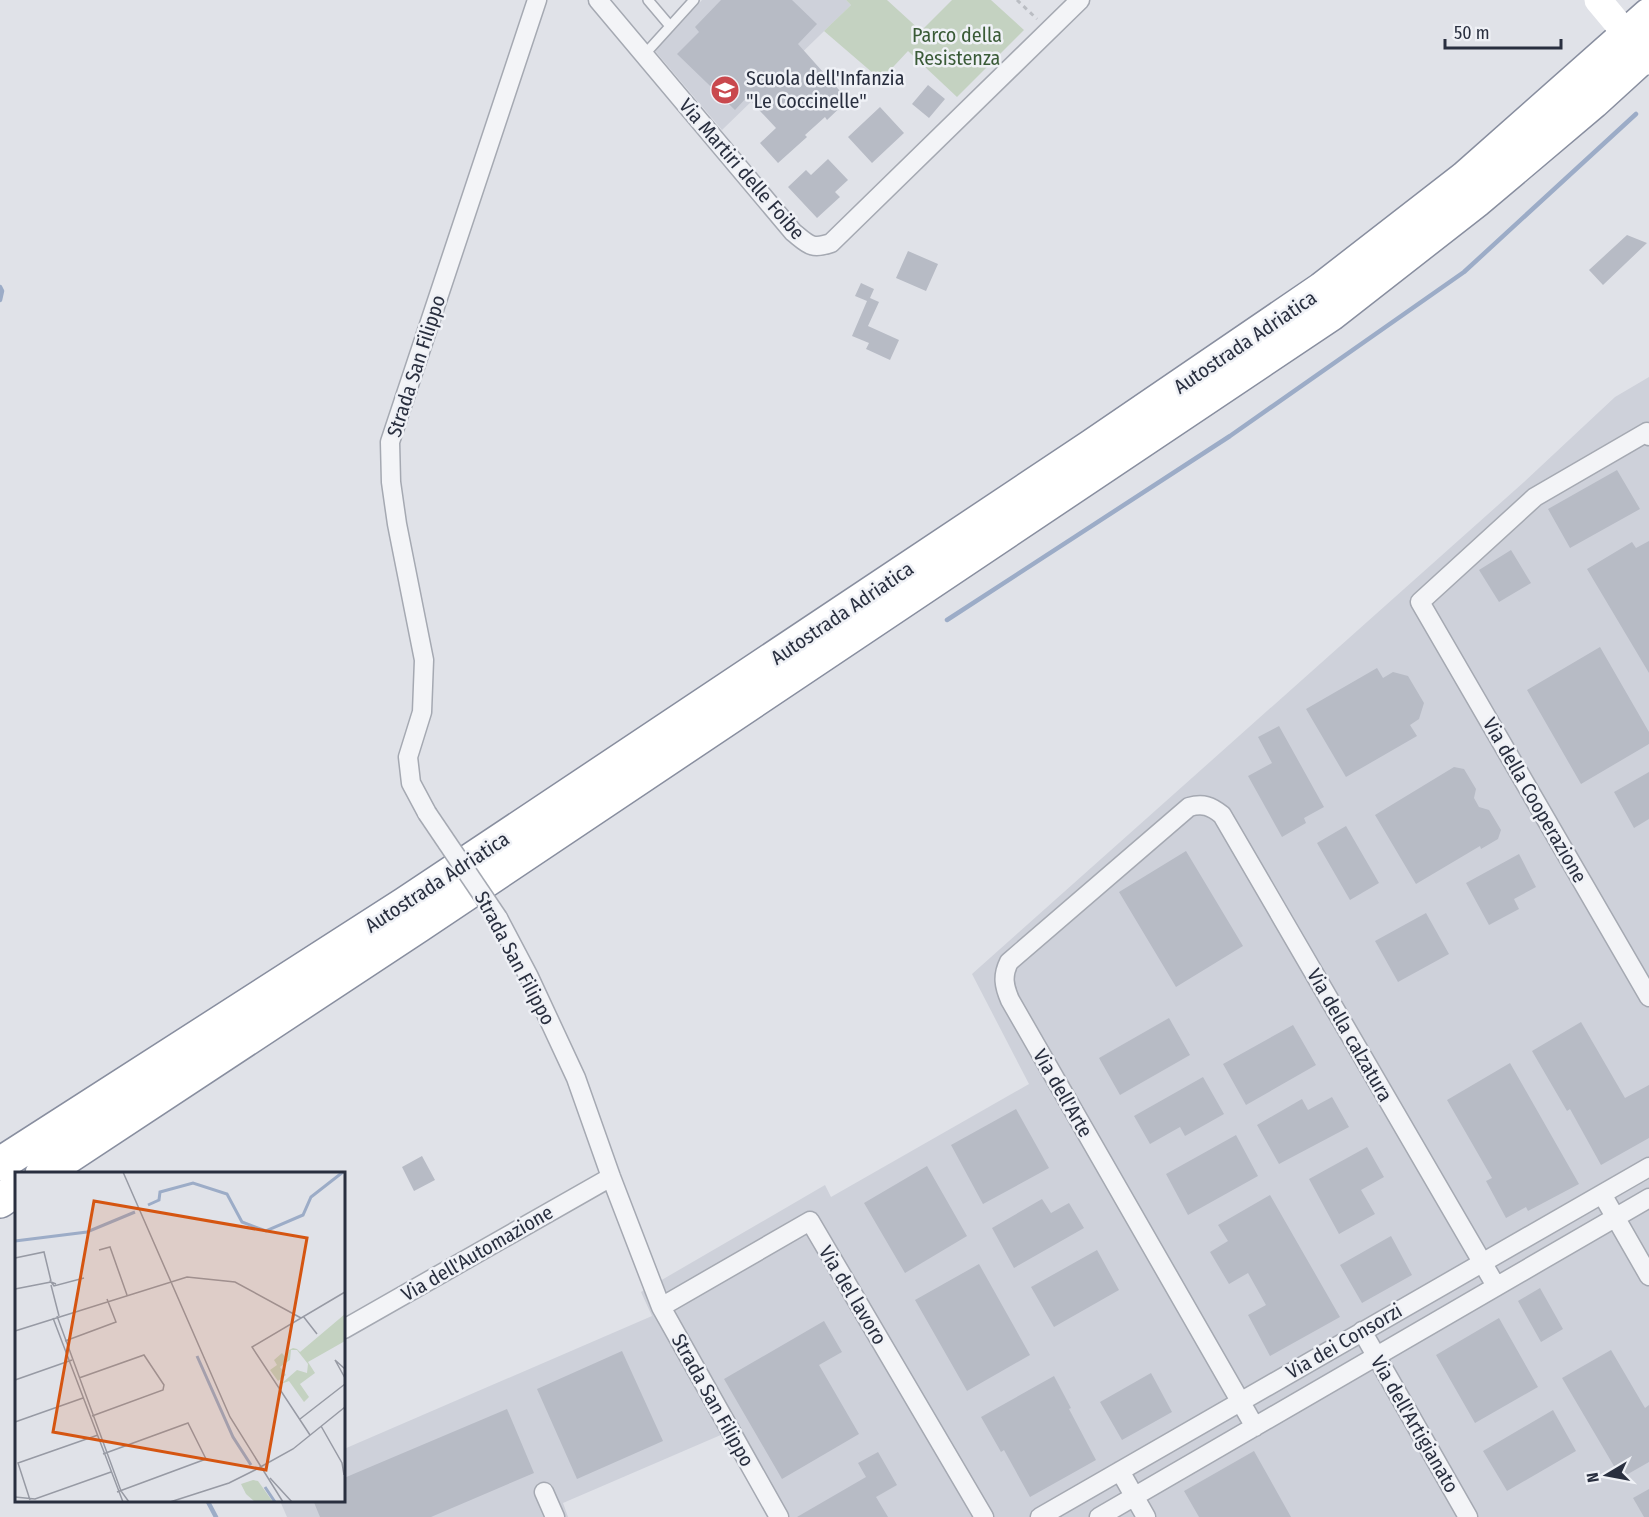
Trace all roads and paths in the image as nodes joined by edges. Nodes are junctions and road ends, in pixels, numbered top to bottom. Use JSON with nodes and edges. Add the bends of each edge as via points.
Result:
{"nodes":[{"id":1,"x":537,"y":0,"type":"edge"},
{"id":2,"x":598,"y":0,"type":"edge"},
{"id":3,"x":648,"y":0,"type":"edge"},
{"id":4,"x":694,"y":0,"type":"edge"},
{"id":5,"x":1017,"y":0,"type":"edge"},
{"id":6,"x":1080,"y":0,"type":"edge"},
{"id":7,"x":1598,"y":0,"type":"edge"},
{"id":8,"x":1649,"y":15,"type":"edge"},
{"id":9,"x":670,"y":26,"type":"junction"},
{"id":10,"x":1049,"y":30,"type":"junction"},
{"id":11,"x":1649,"y":51,"type":"edge"},
{"id":12,"x":644,"y":55,"type":"junction"},
{"id":13,"x":1649,"y":61,"type":"edge"},
{"id":14,"x":1649,"y":436,"type":"edge"},
{"id":15,"x":1190,"y":807,"type":"joint"},
{"id":16,"x":1649,"y":998,"type":"edge"},
{"id":17,"x":0,"y":1164,"type":"edge"},
{"id":18,"x":1649,"y":1167,"type":"edge"},
{"id":19,"x":44,"y":1172,"type":"edge"},
{"id":20,"x":611,"y":1177,"type":"junction"},
{"id":21,"x":15,"y":1191,"type":"edge"},
{"id":22,"x":1602,"y":1194,"type":"junction"},
{"id":23,"x":1649,"y":1198,"type":"edge"},
{"id":24,"x":0,"y":1201,"type":"edge"},
{"id":25,"x":1615,"y":1217,"type":"junction"},
{"id":26,"x":1482,"y":1263,"type":"junction"},
{"id":27,"x":1649,"y":1276,"type":"edge"},
{"id":28,"x":1496,"y":1286,"type":"junction"},
{"id":29,"x":661,"y":1307,"type":"junction"},
{"id":30,"x":345,"y":1328,"type":"edge"},
{"id":31,"x":1362,"y":1331,"type":"junction"},
{"id":32,"x":1376,"y":1356,"type":"junction"},
{"id":33,"x":1240,"y":1402,"type":"junction"},
{"id":34,"x":1254,"y":1427,"type":"junction"},
{"id":35,"x":1120,"y":1471,"type":"junction"},
{"id":36,"x":544,"y":1492,"type":"dead end"},
{"id":37,"x":1134,"y":1497,"type":"junction"},
{"id":38,"x":555,"y":1517,"type":"edge"},
{"id":39,"x":779,"y":1517,"type":"edge"},
{"id":40,"x":984,"y":1517,"type":"edge"},
{"id":41,"x":1040,"y":1517,"type":"edge"},
{"id":42,"x":1099,"y":1517,"type":"edge"},
{"id":43,"x":1146,"y":1517,"type":"edge"},
{"id":44,"x":1468,"y":1517,"type":"edge"}],
"edges":[{"from":1,"to":20,"type":"street","name":"Strada San Filippo","bridge":true,"via":[[390,442],[397,524],[424,660],[422,712],[408,757],[411,783],[427,813],[498,918],[529,977],[576,1078]]},
{"from":2,"to":12,"type":"street","name":"Via Martiri delle Foibe"},
{"from":3,"to":9,"type":"lane"},
{"from":4,"to":9,"type":"lane"},
{"from":5,"to":10,"type":"path"},
{"from":6,"to":10,"type":"street"},
{"from":7,"to":13,"type":"main road","bridge":true},
{"from":8,"to":17,"type":"highway","name":"Autostrada Adriatica","via":[[1465,178],[1322,289],[405,904]]},
{"from":9,"to":12,"type":"lane"},
{"from":10,"to":12,"type":"street","name":"Via Martiri delle Foibe","via":[[831,243],[819,248],[810,246],[793,232]]},
{"from":11,"to":19,"type":"highway","name":"Autostrada Adriatica","via":[[1477,200],[1331,314]]},
{"from":14,"to":16,"type":"street","name":"Via della Cooperazione","via":[[1647,432],[1535,497],[1420,602]]},
{"from":15,"to":26,"type":"street","name":"Via della calzatura","via":[[1207,805],[1222,815]]},
{"from":15,"to":33,"type":"street","name":"Via dell'Arte","via":[[1009,962],[1004,973],[1005,986]]},
{"from":18,"to":22,"type":"street","name":"Via dei Consorzi"},
{"from":20,"to":29,"type":"street","name":"Strada San Filippo"},
{"from":20,"to":30,"type":"street","name":"Via dell'Automazione"},
{"from":21,"to":24,"type":"highway"},
{"from":22,"to":25,"type":"street"},
{"from":22,"to":26,"type":"street","name":"Via dei Consorzi"},
{"from":23,"to":25,"type":"street","name":"Via dei Consorzi"},
{"from":25,"to":27,"type":"street"},
{"from":25,"to":28,"type":"street","name":"Via dei Consorzi"},
{"from":26,"to":28,"type":"street","name":"Via della calzatura"},
{"from":26,"to":31,"type":"street","name":"Via dei Consorzi"},
{"from":28,"to":32,"type":"street","name":"Via dei Consorzi"},
{"from":29,"to":39,"type":"street","name":"Strada San Filippo"},
{"from":29,"to":40,"type":"street","name":"Via del lavoro","via":[[810,1221]]},
{"from":31,"to":32,"type":"street","name":"Via dell'Artigianato"},
{"from":31,"to":33,"type":"street","name":"Via dei Consorzi"},
{"from":32,"to":34,"type":"street","name":"Via dei Consorzi"},
{"from":32,"to":44,"type":"street","name":"Via dell'Artigianato"},
{"from":33,"to":34,"type":"street","name":"Via dell'Arte"},
{"from":33,"to":35,"type":"street","name":"Via dei Consorzi"},
{"from":34,"to":37,"type":"street","name":"Via dei Consorzi"},
{"from":35,"to":37,"type":"street"},
{"from":35,"to":41,"type":"street","name":"Via dei Consorzi"},
{"from":36,"to":38,"type":"street"},
{"from":37,"to":42,"type":"street","name":"Via dei Consorzi"},
{"from":37,"to":43,"type":"street"}]}
